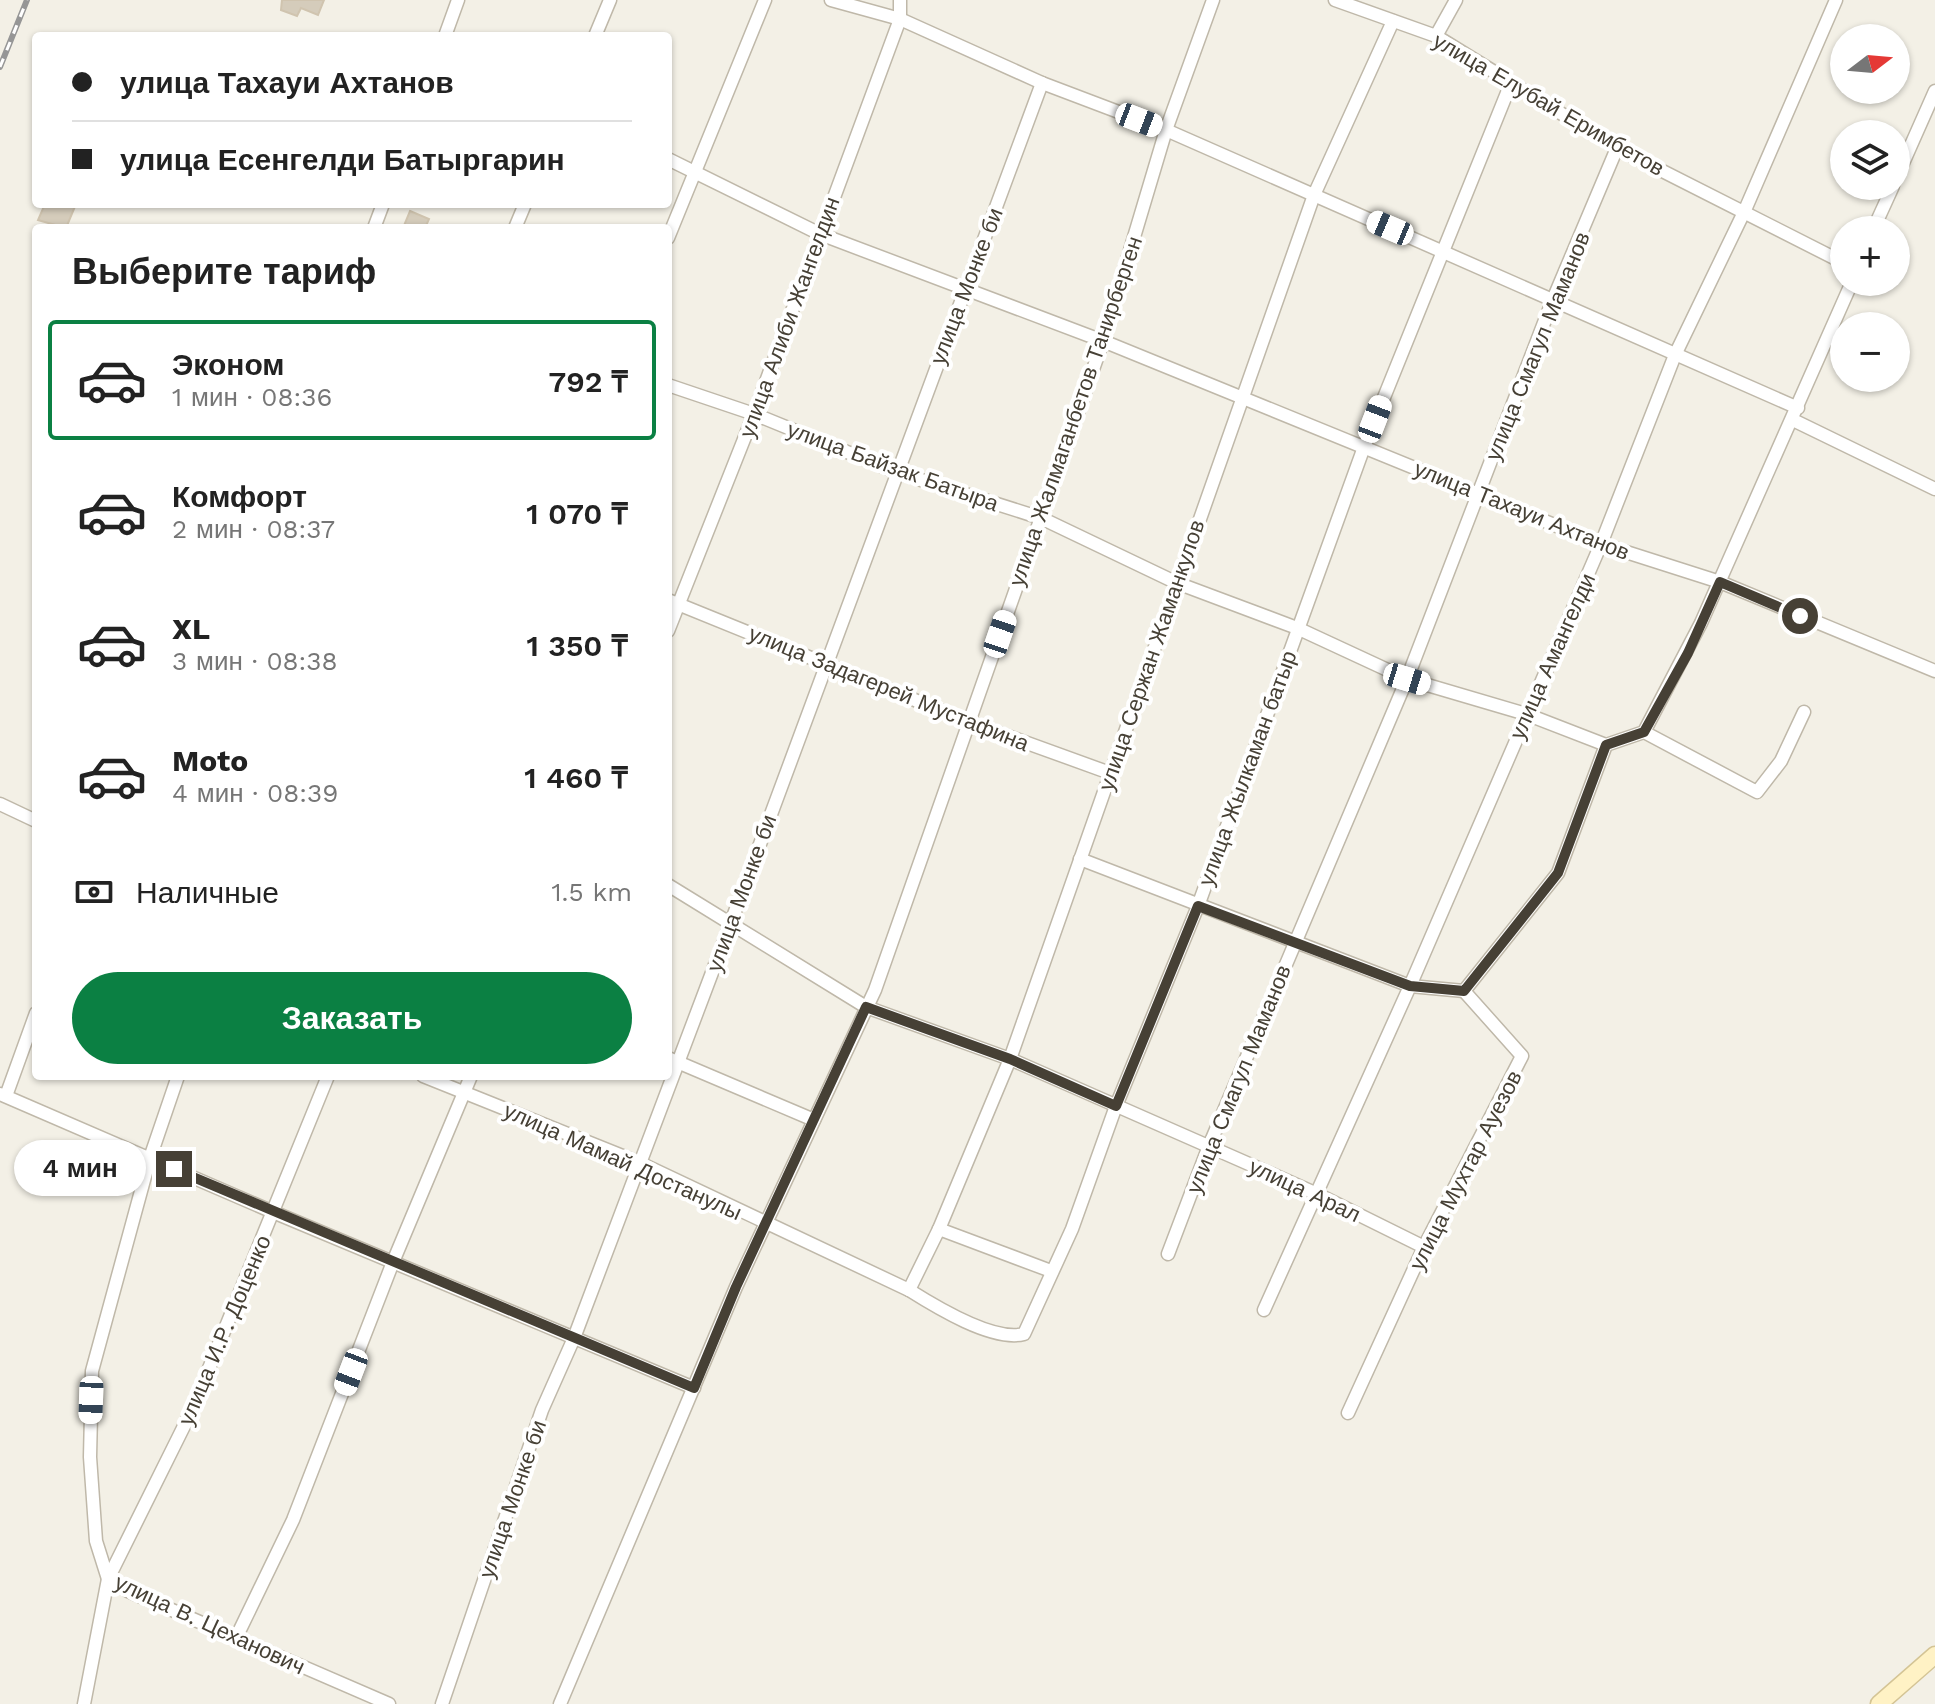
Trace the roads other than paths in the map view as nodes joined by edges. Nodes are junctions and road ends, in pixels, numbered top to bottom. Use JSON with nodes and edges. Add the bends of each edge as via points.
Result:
{"nodes":[{"id":1,"x":458,"y":0,"type":"edge"},
{"id":2,"x":610,"y":0,"type":"edge"},
{"id":3,"x":765,"y":0,"type":"edge"},
{"id":4,"x":831,"y":0,"type":"edge"},
{"id":5,"x":900,"y":0,"type":"edge"},
{"id":6,"x":1213,"y":0,"type":"edge"},
{"id":7,"x":1335,"y":0,"type":"edge"},
{"id":8,"x":1456,"y":0,"type":"edge"},
{"id":9,"x":1836,"y":0,"type":"edge"},
{"id":10,"x":900,"y":19,"type":"junction"},
{"id":11,"x":1393,"y":21,"type":"junction"},
{"id":12,"x":446,"y":32,"type":"edge"},
{"id":13,"x":597,"y":32,"type":"edge"},
{"id":14,"x":1436,"y":36,"type":"junction"},
{"id":15,"x":1042,"y":83,"type":"junction"},
{"id":16,"x":1511,"y":83,"type":"junction"},
{"id":17,"x":1935,"y":91,"type":"edge"},
{"id":18,"x":1166,"y":130,"type":"junction"},
{"id":19,"x":1910,"y":147,"type":"edge"},
{"id":20,"x":1617,"y":148,"type":"junction"},
{"id":21,"x":672,"y":161,"type":"edge"},
{"id":22,"x":695,"y":170,"type":"junction"},
{"id":23,"x":1314,"y":195,"type":"junction"},
{"id":24,"x":1745,"y":210,"type":"junction"},
{"id":25,"x":672,"y":228,"type":"edge"},
{"id":26,"x":820,"y":234,"type":"junction"},
{"id":27,"x":1442,"y":250,"type":"junction"},
{"id":28,"x":1830,"y":256,"type":"edge"},
{"id":29,"x":965,"y":287,"type":"junction"},
{"id":30,"x":1846,"y":296,"type":"edge"},
{"id":31,"x":1552,"y":302,"type":"junction"},
{"id":32,"x":1103,"y":341,"type":"junction"},
{"id":33,"x":1675,"y":355,"type":"junction"},
{"id":34,"x":672,"y":386,"type":"edge"},
{"id":35,"x":1242,"y":397,"type":"junction"},
{"id":36,"x":754,"y":414,"type":"junction"},
{"id":37,"x":1795,"y":414,"type":"junction"},
{"id":38,"x":1364,"y":447,"type":"junction"},
{"id":39,"x":896,"y":472,"type":"junction"},
{"id":40,"x":1935,"y":489,"type":"edge"},
{"id":41,"x":1479,"y":494,"type":"junction"},
{"id":42,"x":1041,"y":518,"type":"junction"},
{"id":43,"x":1601,"y":544,"type":"junction"},
{"id":44,"x":1720,"y":582,"type":"junction"},
{"id":45,"x":1177,"y":583,"type":"junction"},
{"id":46,"x":674,"y":602,"type":"edge"},
{"id":47,"x":1297,"y":628,"type":"junction"},
{"id":48,"x":825,"y":663,"type":"junction"},
{"id":49,"x":1935,"y":671,"type":"edge"},
{"id":50,"x":1407,"y":679,"type":"junction"},
{"id":51,"x":1804,"y":712,"type":"dead end"},
{"id":52,"x":1526,"y":714,"type":"junction"},
{"id":53,"x":969,"y":722,"type":"junction"},
{"id":54,"x":1644,"y":732,"type":"junction"},
{"id":55,"x":1606,"y":745,"type":"junction"},
{"id":56,"x":1110,"y":773,"type":"junction"},
{"id":57,"x":0,"y":804,"type":"edge"},
{"id":58,"x":32,"y":819,"type":"edge"},
{"id":59,"x":1080,"y":859,"type":"junction"},
{"id":60,"x":672,"y":888,"type":"edge"},
{"id":61,"x":1198,"y":906,"type":"junction"},
{"id":62,"x":730,"y":925,"type":"junction"},
{"id":63,"x":1294,"y":943,"type":"junction"},
{"id":64,"x":1410,"y":986,"type":"junction"},
{"id":65,"x":1464,"y":991,"type":"junction"},
{"id":66,"x":866,"y":1007,"type":"junction"},
{"id":67,"x":32,"y":1023,"type":"edge"},
{"id":68,"x":673,"y":1059,"type":"edge"},
{"id":69,"x":1010,"y":1059,"type":"junction"},
{"id":70,"x":177,"y":1080,"type":"edge"},
{"id":71,"x":326,"y":1080,"type":"edge"},
{"id":72,"x":433,"y":1080,"type":"edge"},
{"id":73,"x":469,"y":1080,"type":"edge"},
{"id":74,"x":666,"y":1080,"type":"edge"},
{"id":75,"x":464,"y":1093,"type":"junction"},
{"id":76,"x":3,"y":1095,"type":"edge"},
{"id":77,"x":1116,"y":1106,"type":"junction"},
{"id":78,"x":814,"y":1120,"type":"junction"},
{"id":79,"x":1209,"y":1146,"type":"junction"},
{"id":80,"x":150,"y":1158,"type":"junction"},
{"id":81,"x":640,"y":1163,"type":"junction"},
{"id":82,"x":1315,"y":1193,"type":"junction"},
{"id":83,"x":273,"y":1212,"type":"junction"},
{"id":84,"x":766,"y":1224,"type":"junction"},
{"id":85,"x":939,"y":1229,"type":"junction"},
{"id":86,"x":1424,"y":1247,"type":"junction"},
{"id":87,"x":1168,"y":1254,"type":"dead end"},
{"id":88,"x":393,"y":1262,"type":"junction"},
{"id":89,"x":1051,"y":1271,"type":"junction"},
{"id":90,"x":909,"y":1290,"type":"junction"},
{"id":91,"x":1264,"y":1310,"type":"dead end"},
{"id":92,"x":574,"y":1338,"type":"junction"},
{"id":93,"x":694,"y":1388,"type":"junction"},
{"id":94,"x":1348,"y":1413,"type":"dead end"},
{"id":95,"x":108,"y":1579,"type":"junction"},
{"id":96,"x":236,"y":1638,"type":"junction"},
{"id":97,"x":1935,"y":1655,"type":"edge"},
{"id":98,"x":84,"y":1704,"type":"edge"},
{"id":99,"x":389,"y":1704,"type":"edge"},
{"id":100,"x":442,"y":1704,"type":"edge"},
{"id":101,"x":560,"y":1704,"type":"edge"},
{"id":102,"x":1879,"y":1704,"type":"edge"}],
"edges":[{"from":1,"to":12,"type":"street"},
{"from":2,"to":13,"type":"street"},
{"from":3,"to":22,"type":"street"},
{"from":4,"to":10,"type":"street"},
{"from":5,"to":10,"type":"street","name":"улица Алиби Жангелдин"},
{"from":6,"to":18,"type":"street","name":"улица Жалмаганбетов Танирберген"},
{"from":7,"to":11,"type":"street","name":"улица Елубай Еримбетов"},
{"from":8,"to":14,"type":"street"},
{"from":9,"to":24,"type":"street","name":"улица Амангелди"},
{"from":10,"to":15,"type":"street"},
{"from":10,"to":26,"type":"street","name":"улица Алиби Жангелдин"},
{"from":11,"to":14,"type":"street","name":"улица Елубай Еримбетов"},
{"from":11,"to":23,"type":"street","name":"улица Сержан Жаманкулов"},
{"from":14,"to":16,"type":"street","name":"улица Елубай Еримбетов"},
{"from":15,"to":18,"type":"street"},
{"from":15,"to":29,"type":"street","name":"улица Монке би"},
{"from":16,"to":20,"type":"street","name":"улица Елубай Еримбетов"},
{"from":16,"to":27,"type":"street","name":"улица Жылкаман батыр"},
{"from":17,"to":19,"type":"street"},
{"from":18,"to":23,"type":"street"},
{"from":18,"to":32,"type":"street","name":"улица Жалмаганбетов Танирберген"},
{"from":20,"to":24,"type":"street","name":"улица Елубай Еримбетов"},
{"from":20,"to":31,"type":"street","name":"улица Смагул Маманов"},
{"from":21,"to":22,"type":"street","name":"улица Тахауи Ахтанов"},
{"from":22,"to":25,"type":"street"},
{"from":22,"to":26,"type":"street","name":"улица Тахауи Ахтанов"},
{"from":23,"to":27,"type":"street"},
{"from":23,"to":35,"type":"street","name":"улица Сержан Жаманкулов"},
{"from":24,"to":28,"type":"street","name":"улица Елубай Еримбетов"},
{"from":24,"to":33,"type":"street","name":"улица Амангелди"},
{"from":26,"to":29,"type":"street","name":"улица Тахауи Ахтанов"},
{"from":26,"to":36,"type":"street","name":"улица Алиби Жангелдин"},
{"from":27,"to":31,"type":"street"},
{"from":27,"to":38,"type":"street","name":"улица Жылкаман батыр"},
{"from":29,"to":32,"type":"street","name":"улица Тахауи Ахтанов"},
{"from":29,"to":39,"type":"street","name":"улица Монке би"},
{"from":30,"to":37,"type":"street"},
{"from":31,"to":33,"type":"street"},
{"from":31,"to":41,"type":"street","name":"улица Смагул Маманов"},
{"from":32,"to":35,"type":"street","name":"улица Тахауи Ахтанов"},
{"from":32,"to":42,"type":"street","name":"улица Жалмаганбетов Танирберген"},
{"from":33,"to":37,"type":"street"},
{"from":33,"to":43,"type":"street","name":"улица Амангелди"},
{"from":34,"to":36,"type":"street","name":"улица Байзак Батыра"},
{"from":35,"to":38,"type":"street","name":"улица Тахауи Ахтанов"},
{"from":35,"to":45,"type":"street","name":"улица Сержан Жаманкулов"},
{"from":36,"to":39,"type":"street","name":"улица Байзак Батыра"},
{"from":36,"to":46,"type":"street","name":"улица Алиби Жангелдин"},
{"from":37,"to":40,"type":"street"},
{"from":37,"to":44,"type":"street"},
{"from":38,"to":41,"type":"street","name":"улица Тахауи Ахтанов"},
{"from":38,"to":47,"type":"street","name":"улица Жылкаман батыр"},
{"from":39,"to":42,"type":"street","name":"улица Байзак Батыра"},
{"from":39,"to":48,"type":"street","name":"улица Монке би"},
{"from":41,"to":43,"type":"street","name":"улица Тахауи Ахтанов"},
{"from":41,"to":50,"type":"street","name":"улица Смагул Маманов"},
{"from":42,"to":45,"type":"street","name":"улица Байзак Батыра"},
{"from":42,"to":53,"type":"street","name":"улица Жалмаганбетов Танирберген"},
{"from":43,"to":44,"type":"street","name":"улица Тахауи Ахтанов"},
{"from":43,"to":52,"type":"street","name":"улица Амангелди"},
{"from":44,"to":49,"type":"street","name":"улица Тахауи Ахтанов"},
{"from":44,"to":54,"type":"street"},
{"from":45,"to":47,"type":"street","name":"улица Байзак Батыра"},
{"from":45,"to":56,"type":"street","name":"улица Сержан Жаманкулов"},
{"from":46,"to":48,"type":"street","name":"улица Задагерей Мустафина"},
{"from":47,"to":50,"type":"street","name":"улица Байзак Батыра"},
{"from":47,"to":61,"type":"street","name":"улица Жылкаман батыр"},
{"from":48,"to":53,"type":"street","name":"улица Задагерей Мустафина"},
{"from":48,"to":62,"type":"street","name":"улица Монке би"},
{"from":50,"to":52,"type":"street","name":"улица Байзак Батыра"},
{"from":50,"to":63,"type":"street","name":"улица Смагул Маманов"},
{"from":51,"to":54,"type":"street","via":[[1781,761],[1757,792]]},
{"from":52,"to":55,"type":"street","name":"улица Байзак Батыра"},
{"from":52,"to":64,"type":"street","name":"улица Амангелди"},
{"from":53,"to":56,"type":"street","name":"улица Задагерей Мустафина"},
{"from":53,"to":66,"type":"street","name":"улица Жалмаганбетов Танирберген"},
{"from":54,"to":55,"type":"street"},
{"from":55,"to":65,"type":"street","via":[[1558,873]]},
{"from":56,"to":59,"type":"street","name":"улица Сержан Жаманкулов"},
{"from":57,"to":58,"type":"street"},
{"from":59,"to":61,"type":"street"},
{"from":59,"to":69,"type":"street","name":"улица Сержан Жаманкулов"},
{"from":60,"to":62,"type":"street","name":"улица Арал"},
{"from":61,"to":63,"type":"street"},
{"from":61,"to":77,"type":"street","name":"улица Жылкаман батыр"},
{"from":62,"to":66,"type":"street","name":"улица Арал"},
{"from":62,"to":68,"type":"street","name":"улица Монке би"},
{"from":63,"to":64,"type":"street"},
{"from":63,"to":79,"type":"street","name":"улица Смагул Маманов"},
{"from":64,"to":65,"type":"street"},
{"from":64,"to":82,"type":"street","name":"улица Амангелди"},
{"from":65,"to":86,"type":"street","name":"улица Мухтар Ауезов","via":[[1522,1056]]},
{"from":66,"to":69,"type":"street","name":"улица Арал"},
{"from":66,"to":78,"type":"street","name":"улица Жалмаганбетов Танирберген"},
{"from":67,"to":76,"type":"street"},
{"from":68,"to":78,"type":"street"},
{"from":69,"to":77,"type":"street","name":"улица Арал"},
{"from":69,"to":85,"type":"street","name":"улица Сержан Жаманкулов"},
{"from":70,"to":80,"type":"street","name":"улица В. Цеханович"},
{"from":71,"to":83,"type":"street","name":"улица И.Р. Доценко"},
{"from":72,"to":75,"type":"street","name":"улица Мамай Достанулы"},
{"from":73,"to":75,"type":"street"},
{"from":74,"to":81,"type":"street","name":"улица Монке би"},
{"from":75,"to":81,"type":"street","name":"улица Мамай Достанулы"},
{"from":75,"to":88,"type":"street"},
{"from":76,"to":80,"type":"street"},
{"from":77,"to":79,"type":"street","name":"улица Арал"},
{"from":77,"to":89,"type":"street","name":"улица Жылкаман батыр","via":[[1072,1229]]},
{"from":78,"to":84,"type":"street","name":"улица Жалмаганбетов Танирберген"},
{"from":79,"to":82,"type":"street","name":"улица Арал"},
{"from":79,"to":87,"type":"street","name":"улица Смагул Маманов"},
{"from":80,"to":83,"type":"street"},
{"from":80,"to":95,"type":"street","name":"улица В. Цеханович","via":[[92,1371],[90,1457],[96,1541]]},
{"from":81,"to":84,"type":"street","name":"улица Мамай Достанулы"},
{"from":81,"to":92,"type":"street","name":"улица Монке би"},
{"from":82,"to":86,"type":"street","name":"улица Арал"},
{"from":82,"to":91,"type":"street","name":"улица Амангелди"},
{"from":83,"to":88,"type":"street"},
{"from":83,"to":95,"type":"street","name":"улица И.Р. Доценко","via":[[192,1410]]},
{"from":84,"to":90,"type":"street","name":"улица Мамай Достанулы"},
{"from":84,"to":93,"type":"street","name":"улица Жалмаганбетов Танирберген"},
{"from":85,"to":89,"type":"street"},
{"from":85,"to":90,"type":"street","name":"улица Сержан Жаманкулов"},
{"from":86,"to":94,"type":"street","name":"улица Мухтар Ауезов"},
{"from":88,"to":92,"type":"street"},
{"from":88,"to":96,"type":"street","via":[[293,1520]]},
{"from":89,"to":90,"type":"street","name":"улица Жылкаман батыр","via":[[1024,1334],[1012,1337],[942,1311]]},
{"from":92,"to":93,"type":"street"},
{"from":92,"to":100,"type":"street","name":"улица Монке би","via":[[542,1410]]},
{"from":93,"to":101,"type":"street","name":"улица Жалмаганбетов Танирберген"},
{"from":95,"to":96,"type":"street","name":"улица В. Цеханович"},
{"from":95,"to":98,"type":"street"},
{"from":96,"to":99,"type":"street","name":"улица В. Цеханович"},
{"from":97,"to":102,"type":"street"}]}
